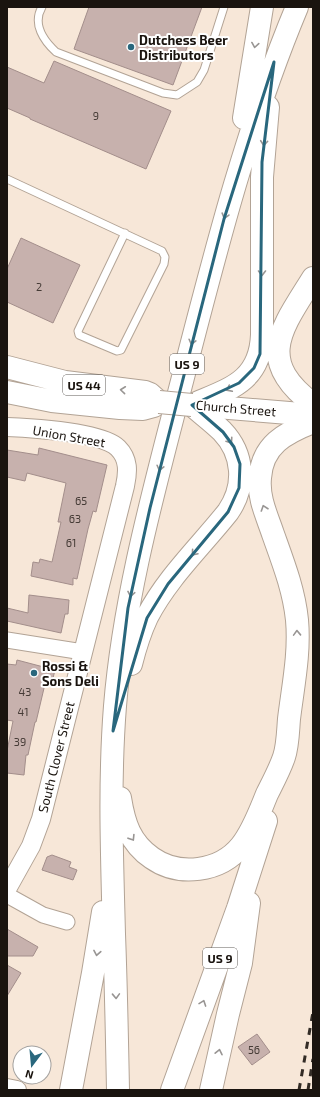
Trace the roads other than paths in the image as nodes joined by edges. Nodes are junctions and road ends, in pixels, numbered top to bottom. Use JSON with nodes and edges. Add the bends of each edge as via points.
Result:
{"nodes":[{"id":1,"x":42,"y":7,"type":"edge"},
{"id":2,"x":224,"y":7,"type":"edge"},
{"id":3,"x":262,"y":7,"type":"edge"},
{"id":4,"x":297,"y":7,"type":"edge"},
{"id":5,"x":308,"y":7,"type":"edge"},
{"id":6,"x":274,"y":62,"type":"junction"},
{"id":7,"x":8,"y":183,"type":"edge"},
{"id":8,"x":231,"y":195,"type":"junction"},
{"id":9,"x":124,"y":233,"type":"junction"},
{"id":10,"x":313,"y":278,"type":"edge"},
{"id":11,"x":7,"y":367,"type":"edge"},
{"id":12,"x":7,"y":392,"type":"edge"},
{"id":13,"x":159,"y":402,"type":"junction"},
{"id":14,"x":313,"y":404,"type":"edge"},
{"id":15,"x":192,"y":405,"type":"junction"},
{"id":16,"x":313,"y":414,"type":"edge"},
{"id":17,"x":313,"y":422,"type":"edge"},
{"id":18,"x":7,"y":427,"type":"edge"},
{"id":19,"x":124,"y":457,"type":"joint"},
{"id":20,"x":7,"y":640,"type":"edge"},
{"id":21,"x":313,"y":643,"type":"edge"},
{"id":22,"x":83,"y":652,"type":"junction"},
{"id":23,"x":113,"y":738,"type":"junction"},
{"id":24,"x":285,"y":755,"type":"junction"},
{"id":25,"x":111,"y":831,"type":"junction"},
{"id":26,"x":262,"y":836,"type":"junction"},
{"id":27,"x":7,"y":889,"type":"edge"},
{"id":28,"x":7,"y":895,"type":"edge"},
{"id":29,"x":67,"y":922,"type":"dead end"},
{"id":30,"x":118,"y":1080,"type":"edge"},
{"id":31,"x":174,"y":1084,"type":"edge"},
{"id":32,"x":7,"y":1088,"type":"edge"},
{"id":33,"x":17,"y":1090,"type":"edge"},
{"id":34,"x":71,"y":1090,"type":"edge"},
{"id":35,"x":210,"y":1090,"type":"edge"}],
"edges":[{"from":1,"to":2,"type":"lane","via":[[39,27],[48,45],[56,52],[163,93],[177,94],[197,82],[204,70]]},
{"from":3,"to":8,"type":"highway","one_way":true},
{"from":4,"to":6,"type":"highway","number":"US 9"},
{"from":5,"to":6,"type":"highway"},
{"from":6,"to":8,"type":"highway","number":"US 9"},
{"from":6,"to":15,"type":"highway","one_way":true,"via":[[262,162],[260,354],[254,368],[239,383]]},
{"from":7,"to":9,"type":"lane"},
{"from":8,"to":23,"type":"highway","number":"US 9","one_way":true,"via":[[141,546],[117,682]]},
{"from":9,"to":9,"type":"lane","via":[[162,250],[165,257],[164,264],[121,350],[117,351],[79,335],[78,331]]},
{"from":10,"to":14,"type":"highway","via":[[284,326],[278,352],[286,378]]},
{"from":13,"to":11,"type":"highway","name":"Church Street","number":"US 44","one_way":true,"via":[[145,392],[64,382]]},
{"from":12,"to":13,"type":"highway","name":"Church Street","number":"US 44","via":[[120,408],[143,409]]},
{"from":13,"to":15,"type":"highway","name":"Church Street","number":"US 44","bridge":true},
{"from":15,"to":16,"type":"highway","name":"Church Street","number":"US 44"},
{"from":15,"to":23,"type":"highway","one_way":true,"via":[[223,432],[234,447],[240,464],[239,488],[232,506],[168,584],[147,618],[137,644]]},
{"from":24,"to":17,"type":"highway","one_way":true,"via":[[297,653],[297,620],[287,573],[262,501],[260,479],[262,464],[272,445],[288,433]]},
{"from":18,"to":19,"type":"street","name":"Union Street","via":[[50,430],[104,440],[117,447]]},
{"from":19,"to":22,"type":"street","name":"South Clover Street","via":[[127,468],[126,480]]},
{"from":20,"to":22,"type":"street"},
{"from":21,"to":24,"type":"highway","number":"US 9"},
{"from":22,"to":27,"type":"street","name":"South Clover Street","via":[[37,832],[26,858]]},
{"from":23,"to":24,"type":"highway","one_way":true,"via":[[124,819],[132,839],[154,860],[183,870],[212,866],[229,858],[241,846],[250,834]]},
{"from":23,"to":25,"type":"highway","number":"US 9"},
{"from":24,"to":26,"type":"highway","number":"US 9"},
{"from":25,"to":30,"type":"highway","number":"US 9","one_way":true},
{"from":25,"to":34,"type":"highway","one_way":true,"via":[[100,935]]},
{"from":31,"to":26,"type":"highway","number":"US 9","one_way":true},
{"from":35,"to":26,"type":"highway","one_way":true,"via":[[241,963],[246,920]]},
{"from":28,"to":29,"type":"street","via":[[43,915]]},
{"from":32,"to":33,"type":"street"}]}
